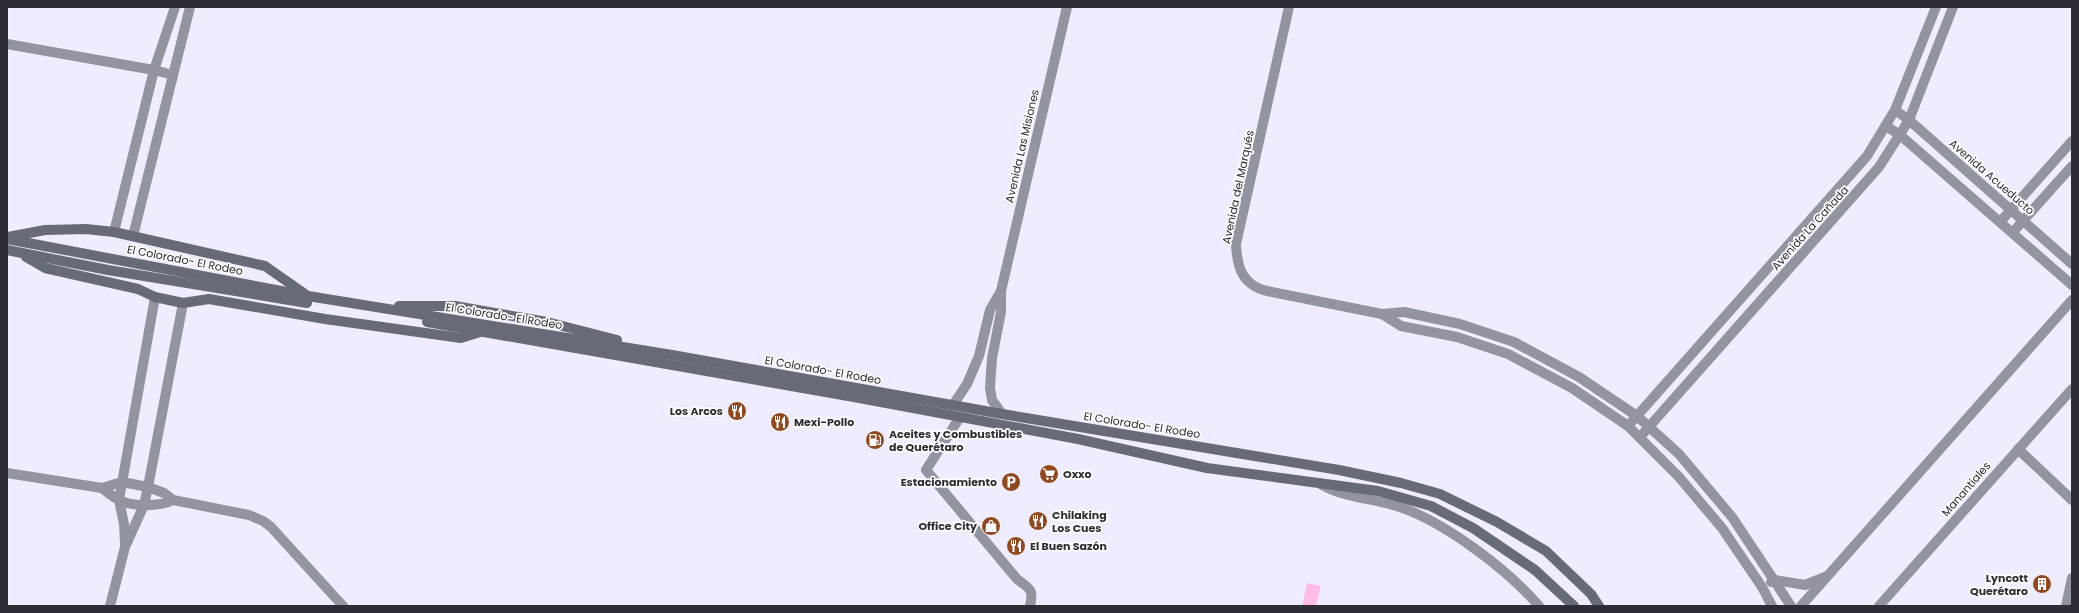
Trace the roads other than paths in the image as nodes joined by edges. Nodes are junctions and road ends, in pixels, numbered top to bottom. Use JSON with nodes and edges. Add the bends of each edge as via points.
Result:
{"nodes":[{"id":1,"x":175,"y":7,"type":"edge"},
{"id":2,"x":190,"y":7,"type":"edge"},
{"id":3,"x":1067,"y":7,"type":"edge"},
{"id":4,"x":1289,"y":7,"type":"edge"},
{"id":5,"x":1936,"y":7,"type":"edge"},
{"id":6,"x":1953,"y":7,"type":"edge"},
{"id":7,"x":7,"y":44,"type":"edge"},
{"id":8,"x":1921,"y":45,"type":"junction"},
{"id":9,"x":1936,"y":51,"type":"junction"},
{"id":10,"x":154,"y":70,"type":"junction"},
{"id":11,"x":174,"y":75,"type":"junction"},
{"id":12,"x":1895,"y":110,"type":"junction"},
{"id":13,"x":1909,"y":120,"type":"junction"},
{"id":14,"x":1886,"y":126,"type":"junction"},
{"id":15,"x":1900,"y":135,"type":"junction"},
{"id":16,"x":2072,"y":141,"type":"edge"},
{"id":17,"x":2072,"y":166,"type":"edge"},
{"id":18,"x":1843,"y":183,"type":"junction"},
{"id":19,"x":1856,"y":194,"type":"junction"},
{"id":20,"x":2012,"y":210,"type":"junction"},
{"id":21,"x":2024,"y":220,"type":"junction"},
{"id":22,"x":2001,"y":222,"type":"junction"},
{"id":23,"x":114,"y":232,"type":"junction"},
{"id":24,"x":2013,"y":232,"type":"junction"},
{"id":25,"x":133,"y":236,"type":"junction"},
{"id":26,"x":7,"y":238,"type":"edge"},
{"id":27,"x":7,"y":250,"type":"edge"},
{"id":28,"x":19,"y":253,"type":"junction"},
{"id":29,"x":2072,"y":264,"type":"edge"},
{"id":30,"x":2072,"y":285,"type":"edge"},
{"id":31,"x":1001,"y":291,"type":"junction"},
{"id":32,"x":308,"y":296,"type":"junction"},
{"id":33,"x":155,"y":297,"type":"junction"},
{"id":34,"x":2072,"y":300,"type":"edge"},
{"id":35,"x":183,"y":303,"type":"junction"},
{"id":36,"x":1382,"y":314,"type":"junction"},
{"id":37,"x":481,"y":332,"type":"junction"},
{"id":38,"x":1554,"y":363,"type":"junction"},
{"id":39,"x":1547,"y":375,"type":"junction"},
{"id":40,"x":2072,"y":389,"type":"edge"},
{"id":41,"x":953,"y":405,"type":"junction"},
{"id":42,"x":1002,"y":414,"type":"junction"},
{"id":43,"x":1637,"y":416,"type":"junction"},
{"id":44,"x":960,"y":417,"type":"junction"},
{"id":45,"x":1628,"y":426,"type":"junction"},
{"id":46,"x":1649,"y":427,"type":"junction"},
{"id":47,"x":1640,"y":437,"type":"junction"},
{"id":48,"x":2018,"y":449,"type":"junction"},
{"id":49,"x":7,"y":473,"type":"edge"},
{"id":50,"x":122,"y":482,"type":"junction"},
{"id":51,"x":1319,"y":483,"type":"junction"},
{"id":52,"x":148,"y":487,"type":"junction"},
{"id":53,"x":102,"y":488,"type":"junction"},
{"id":54,"x":119,"y":500,"type":"junction"},
{"id":55,"x":173,"y":500,"type":"junction"},
{"id":56,"x":2072,"y":500,"type":"edge"},
{"id":57,"x":1721,"y":504,"type":"junction"},
{"id":58,"x":144,"y":505,"type":"junction"},
{"id":59,"x":1710,"y":513,"type":"junction"},
{"id":60,"x":1749,"y":542,"type":"junction"},
{"id":61,"x":125,"y":547,"type":"junction"},
{"id":62,"x":1736,"y":549,"type":"junction"},
{"id":63,"x":1827,"y":576,"type":"junction"},
{"id":64,"x":2072,"y":578,"type":"edge"},
{"id":65,"x":1775,"y":580,"type":"junction"},
{"id":66,"x":1762,"y":587,"type":"junction"},
{"id":67,"x":110,"y":606,"type":"edge"},
{"id":68,"x":343,"y":606,"type":"edge"},
{"id":69,"x":1030,"y":606,"type":"edge"},
{"id":70,"x":1540,"y":606,"type":"edge"},
{"id":71,"x":1574,"y":606,"type":"edge"},
{"id":72,"x":1599,"y":606,"type":"edge"},
{"id":73,"x":1772,"y":606,"type":"edge"},
{"id":74,"x":1790,"y":606,"type":"edge"},
{"id":75,"x":1801,"y":606,"type":"edge"},
{"id":76,"x":1879,"y":606,"type":"edge"},
{"id":77,"x":2066,"y":606,"type":"edge"}],
"edges":[{"from":1,"to":10,"type":"street"},
{"from":2,"to":11,"type":"street"},
{"from":3,"to":31,"type":"street","name":"Avenida Las Misiones"},
{"from":4,"to":36,"type":"street","name":"Avenida del Marqués","via":[[1236,244],[1237,263],[1246,280],[1259,289]]},
{"from":5,"to":8,"type":"street"},
{"from":6,"to":9,"type":"street","name":"Avenida La Cañada"},
{"from":7,"to":10,"type":"street"},
{"from":8,"to":9,"type":"street"},
{"from":8,"to":12,"type":"street"},
{"from":9,"to":13,"type":"street","name":"Avenida La Cañada"},
{"from":10,"to":11,"type":"street"},
{"from":10,"to":23,"type":"street"},
{"from":11,"to":25,"type":"street"},
{"from":12,"to":13,"type":"street","name":"Avenida Acueducto"},
{"from":12,"to":14,"type":"street"},
{"from":13,"to":15,"type":"street","name":"Avenida La Cañada"},
{"from":13,"to":20,"type":"street","name":"Avenida Acueducto"},
{"from":14,"to":15,"type":"street"},
{"from":14,"to":18,"type":"street","via":[[1867,156]]},
{"from":15,"to":19,"type":"street","name":"Avenida La Cañada","via":[[1879,167]]},
{"from":15,"to":22,"type":"street"},
{"from":16,"to":20,"type":"street"},
{"from":17,"to":21,"type":"street"},
{"from":18,"to":19,"type":"street"},
{"from":18,"to":43,"type":"street"},
{"from":19,"to":46,"type":"street","name":"Avenida La Cañada"},
{"from":20,"to":21,"type":"street","name":"Avenida Acueducto"},
{"from":20,"to":22,"type":"street"},
{"from":21,"to":24,"type":"street"},
{"from":21,"to":29,"type":"street","name":"Avenida Acueducto"},
{"from":22,"to":24,"type":"street"},
{"from":23,"to":25,"type":"main road"},
{"from":23,"to":26,"type":"main road","via":[[86,229],[45,230]]},
{"from":24,"to":30,"type":"street"},
{"from":25,"to":32,"type":"main road","via":[[265,266]]},
{"from":26,"to":32,"type":"main road","name":"El Colorado- El Rodeo"},
{"from":27,"to":28,"type":"main road","name":"El Colorado- El Rodeo"},
{"from":28,"to":33,"type":"main road","via":[[46,268],[138,289]]},
{"from":28,"to":37,"type":"main road","name":"El Colorado- El Rodeo"},
{"from":31,"to":41,"type":"street","name":"Avenida Las Misiones","via":[[990,310],[979,356],[967,384]]},
{"from":31,"to":42,"type":"street","name":"Avenida Las Misiones","via":[[1001,312],[992,358],[990,388],[992,400]]},
{"from":32,"to":41,"type":"main road","name":"El Colorado- El Rodeo","via":[[365,305],[455,306],[547,322],[672,355]]},
{"from":33,"to":35,"type":"main road"},
{"from":33,"to":50,"type":"street"},
{"from":34,"to":63,"type":"street"},
{"from":35,"to":37,"type":"main road","via":[[208,299],[461,338]]},
{"from":35,"to":52,"type":"street"},
{"from":36,"to":38,"type":"street","name":"Avenida del Marqués","via":[[1404,312],[1460,324],[1514,342]]},
{"from":36,"to":39,"type":"street","name":"Avenida del Marqués","via":[[1401,326],[1456,338],[1501,352]]},
{"from":37,"to":44,"type":"main road","name":"El Colorado- El Rodeo"},
{"from":38,"to":39,"type":"street"},
{"from":38,"to":43,"type":"street","name":"Avenida del Marqués"},
{"from":39,"to":45,"type":"street","name":"Avenida del Marqués","via":[[1572,388]]},
{"from":40,"to":48,"type":"street","name":"Manantiales"},
{"from":41,"to":42,"type":"main road","name":"El Colorado- El Rodeo"},
{"from":42,"to":72,"type":"main road","name":"El Colorado- El Rodeo","via":[[1339,470],[1440,494],[1497,522],[1546,551],[1591,594]]},
{"from":43,"to":45,"type":"street"},
{"from":43,"to":46,"type":"street","name":"Avenida del Marqués"},
{"from":44,"to":51,"type":"main road","name":"El Colorado- El Rodeo","via":[[1078,439],[1207,468]]},
{"from":44,"to":69,"type":"street","via":[[926,470],[1017,578],[1031,589]]},
{"from":45,"to":47,"type":"street","name":"Avenida del Marqués"},
{"from":46,"to":47,"type":"street","name":"Avenida La Cañada"},
{"from":46,"to":57,"type":"street","name":"Avenida del Marqués","via":[[1679,454]]},
{"from":47,"to":59,"type":"street","name":"Avenida del Marqués"},
{"from":48,"to":56,"type":"street"},
{"from":48,"to":76,"type":"street","name":"Manantiales"},
{"from":49,"to":53,"type":"street"},
{"from":50,"to":52,"type":"street"},
{"from":50,"to":53,"type":"street"},
{"from":50,"to":54,"type":"street"},
{"from":51,"to":70,"type":"street","via":[[1330,490],[1389,504],[1428,519],[1457,537],[1522,586]]},
{"from":51,"to":71,"type":"main road","name":"El Colorado- El Rodeo","via":[[1378,491],[1431,506],[1473,528],[1535,570]]},
{"from":52,"to":55,"type":"street","via":[[164,493]]},
{"from":52,"to":58,"type":"street"},
{"from":53,"to":54,"type":"street"},
{"from":54,"to":58,"type":"street"},
{"from":54,"to":61,"type":"street"},
{"from":55,"to":58,"type":"street","via":[[163,505]]},
{"from":55,"to":68,"type":"street","via":[[249,515],[264,521]]},
{"from":57,"to":59,"type":"street"},
{"from":57,"to":60,"type":"street","name":"Avenida del Marqués"},
{"from":58,"to":61,"type":"street"},
{"from":59,"to":62,"type":"street","name":"Avenida del Marqués"},
{"from":60,"to":62,"type":"street"},
{"from":60,"to":65,"type":"street","name":"Avenida del Marqués"},
{"from":61,"to":67,"type":"street"},
{"from":62,"to":66,"type":"street","name":"Avenida del Marqués"},
{"from":63,"to":65,"type":"street","via":[[1805,585]]},
{"from":63,"to":75,"type":"street"},
{"from":64,"to":77,"type":"street"},
{"from":65,"to":66,"type":"street"},
{"from":65,"to":74,"type":"street","name":"Avenida del Marqués"},
{"from":66,"to":73,"type":"street","name":"Avenida del Marqués"}]}
